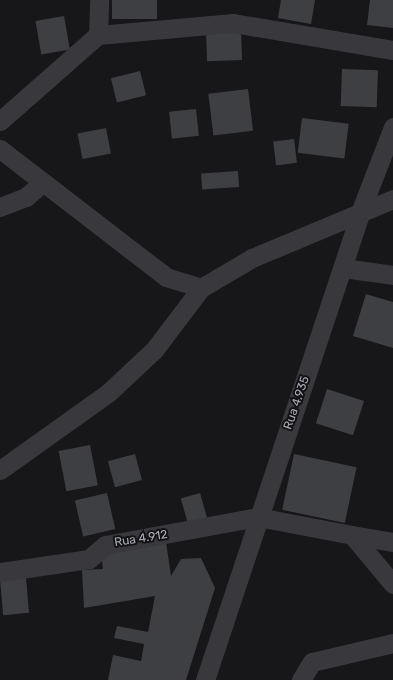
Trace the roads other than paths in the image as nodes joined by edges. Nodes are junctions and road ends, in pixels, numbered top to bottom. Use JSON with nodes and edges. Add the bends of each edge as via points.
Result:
{"nodes":[{"id":1,"x":99,"y":0,"type":"edge"},
{"id":2,"x":98,"y":35,"type":"junction"},
{"id":3,"x":393,"y":50,"type":"edge"},
{"id":4,"x":0,"y":121,"type":"edge"},
{"id":5,"x":393,"y":127,"type":"edge"},
{"id":6,"x":0,"y":149,"type":"edge"},
{"id":7,"x":42,"y":183,"type":"junction"},
{"id":8,"x":393,"y":199,"type":"edge"},
{"id":9,"x":0,"y":207,"type":"edge"},
{"id":10,"x":361,"y":210,"type":"junction"},
{"id":11,"x":343,"y":268,"type":"junction"},
{"id":12,"x":393,"y":275,"type":"edge"},
{"id":13,"x":201,"y":288,"type":"junction"},
{"id":14,"x":0,"y":470,"type":"edge"},
{"id":15,"x":258,"y":517,"type":"junction"},
{"id":16,"x":352,"y":535,"type":"junction"},
{"id":17,"x":393,"y":542,"type":"edge"},
{"id":18,"x":0,"y":572,"type":"edge"},
{"id":19,"x":393,"y":584,"type":"edge"},
{"id":20,"x":393,"y":643,"type":"edge"},
{"id":21,"x":205,"y":680,"type":"edge"},
{"id":22,"x":302,"y":680,"type":"edge"}],
"edges":[{"from":1,"to":2,"type":"street"},
{"from":2,"to":3,"type":"street","via":[[233,23]]},
{"from":2,"to":4,"type":"street"},
{"from":5,"to":10,"type":"street","name":"Rua 4.935"},
{"from":6,"to":7,"type":"street"},
{"from":7,"to":9,"type":"street","via":[[26,197]]},
{"from":7,"to":13,"type":"street","via":[[166,277]]},
{"from":8,"to":10,"type":"street"},
{"from":10,"to":11,"type":"street","name":"Rua 4.935"},
{"from":10,"to":13,"type":"street","via":[[252,258]]},
{"from":11,"to":12,"type":"street"},
{"from":11,"to":15,"type":"street","name":"Rua 4.935"},
{"from":13,"to":14,"type":"street","via":[[154,350],[108,393]]},
{"from":15,"to":16,"type":"street"},
{"from":15,"to":18,"type":"street","name":"Rua 4.912","via":[[105,545],[88,559]]},
{"from":15,"to":21,"type":"street","name":"Rua 4.935"},
{"from":16,"to":17,"type":"street"},
{"from":16,"to":19,"type":"street"},
{"from":20,"to":22,"type":"street","via":[[312,662]]}]}
